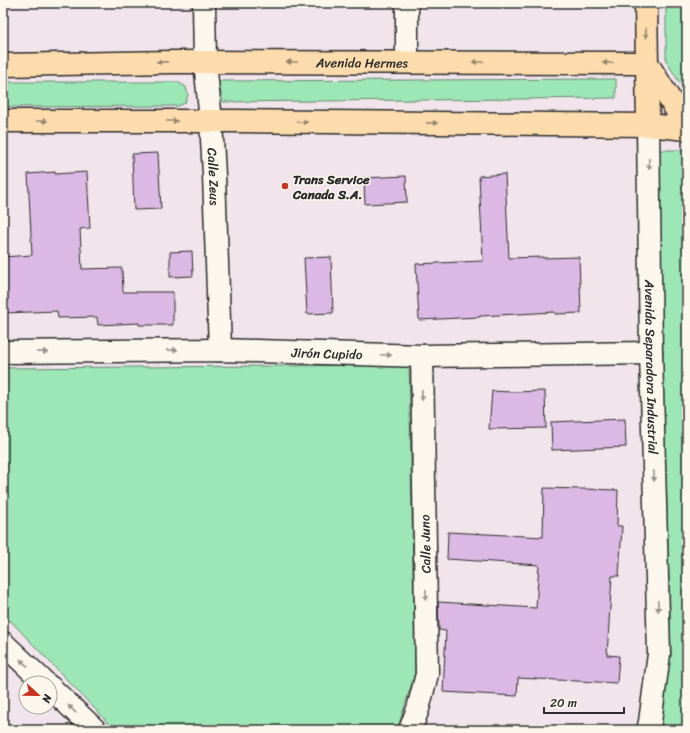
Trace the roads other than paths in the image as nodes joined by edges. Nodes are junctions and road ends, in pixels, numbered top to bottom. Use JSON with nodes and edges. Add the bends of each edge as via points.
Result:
{"nodes":[{"id":1,"x":204,"y":3,"type":"edge"},
{"id":2,"x":407,"y":3,"type":"edge"},
{"id":3,"x":646,"y":3,"type":"edge"},
{"id":4,"x":205,"y":62,"type":"junction"},
{"id":5,"x":407,"y":62,"type":"junction"},
{"id":6,"x":646,"y":64,"type":"junction"},
{"id":7,"x":3,"y":65,"type":"edge"},
{"id":8,"x":3,"y":121,"type":"edge"},
{"id":9,"x":211,"y":121,"type":"junction"},
{"id":10,"x":648,"y":125,"type":"junction"},
{"id":11,"x":687,"y":128,"type":"edge"},
{"id":12,"x":220,"y":350,"type":"junction"},
{"id":13,"x":3,"y":352,"type":"edge"},
{"id":14,"x":651,"y":353,"type":"junction"},
{"id":15,"x":422,"y":356,"type":"junction"},
{"id":16,"x":3,"y":643,"type":"edge"},
{"id":17,"x":37,"y":675,"type":"edge"},
{"id":18,"x":58,"y":695,"type":"edge"},
{"id":19,"x":95,"y":730,"type":"edge"},
{"id":20,"x":410,"y":730,"type":"edge"},
{"id":21,"x":648,"y":730,"type":"edge"}],
"edges":[{"from":1,"to":4,"type":"street","name":"Calle Zeus"},
{"from":2,"to":5,"type":"street"},
{"from":3,"to":6,"type":"main road","name":"Avenida Separadora Industrial","one_way":true},
{"from":5,"to":4,"type":"main road","name":"Avenida Hermes","one_way":true},
{"from":4,"to":7,"type":"main road","name":"Avenida Hermes","one_way":true},
{"from":4,"to":9,"type":"street","name":"Calle Zeus"},
{"from":6,"to":5,"type":"main road","name":"Avenida Hermes","one_way":true},
{"from":6,"to":10,"type":"main road","name":"Avenida Separadora Industrial"},
{"from":6,"to":11,"type":"main road"},
{"from":8,"to":9,"type":"main road","one_way":true},
{"from":9,"to":10,"type":"main road","one_way":true},
{"from":9,"to":12,"type":"street","name":"Calle Zeus"},
{"from":10,"to":11,"type":"main road"},
{"from":10,"to":14,"type":"street","name":"Avenida Separadora Industrial","one_way":true},
{"from":13,"to":12,"type":"street","name":"Jirón Cupido","one_way":true},
{"from":12,"to":15,"type":"street","name":"Jirón Cupido","one_way":true},
{"from":14,"to":15,"type":"street","name":"Jirón Cupido"},
{"from":14,"to":21,"type":"street","name":"Avenida Separadora Industrial","one_way":true,"via":[[659,654]]},
{"from":15,"to":20,"type":"street","name":"Calle Juno","one_way":true,"via":[[427,674]]},
{"from":17,"to":16,"type":"street","one_way":true},
{"from":19,"to":18,"type":"street","one_way":true}]}
